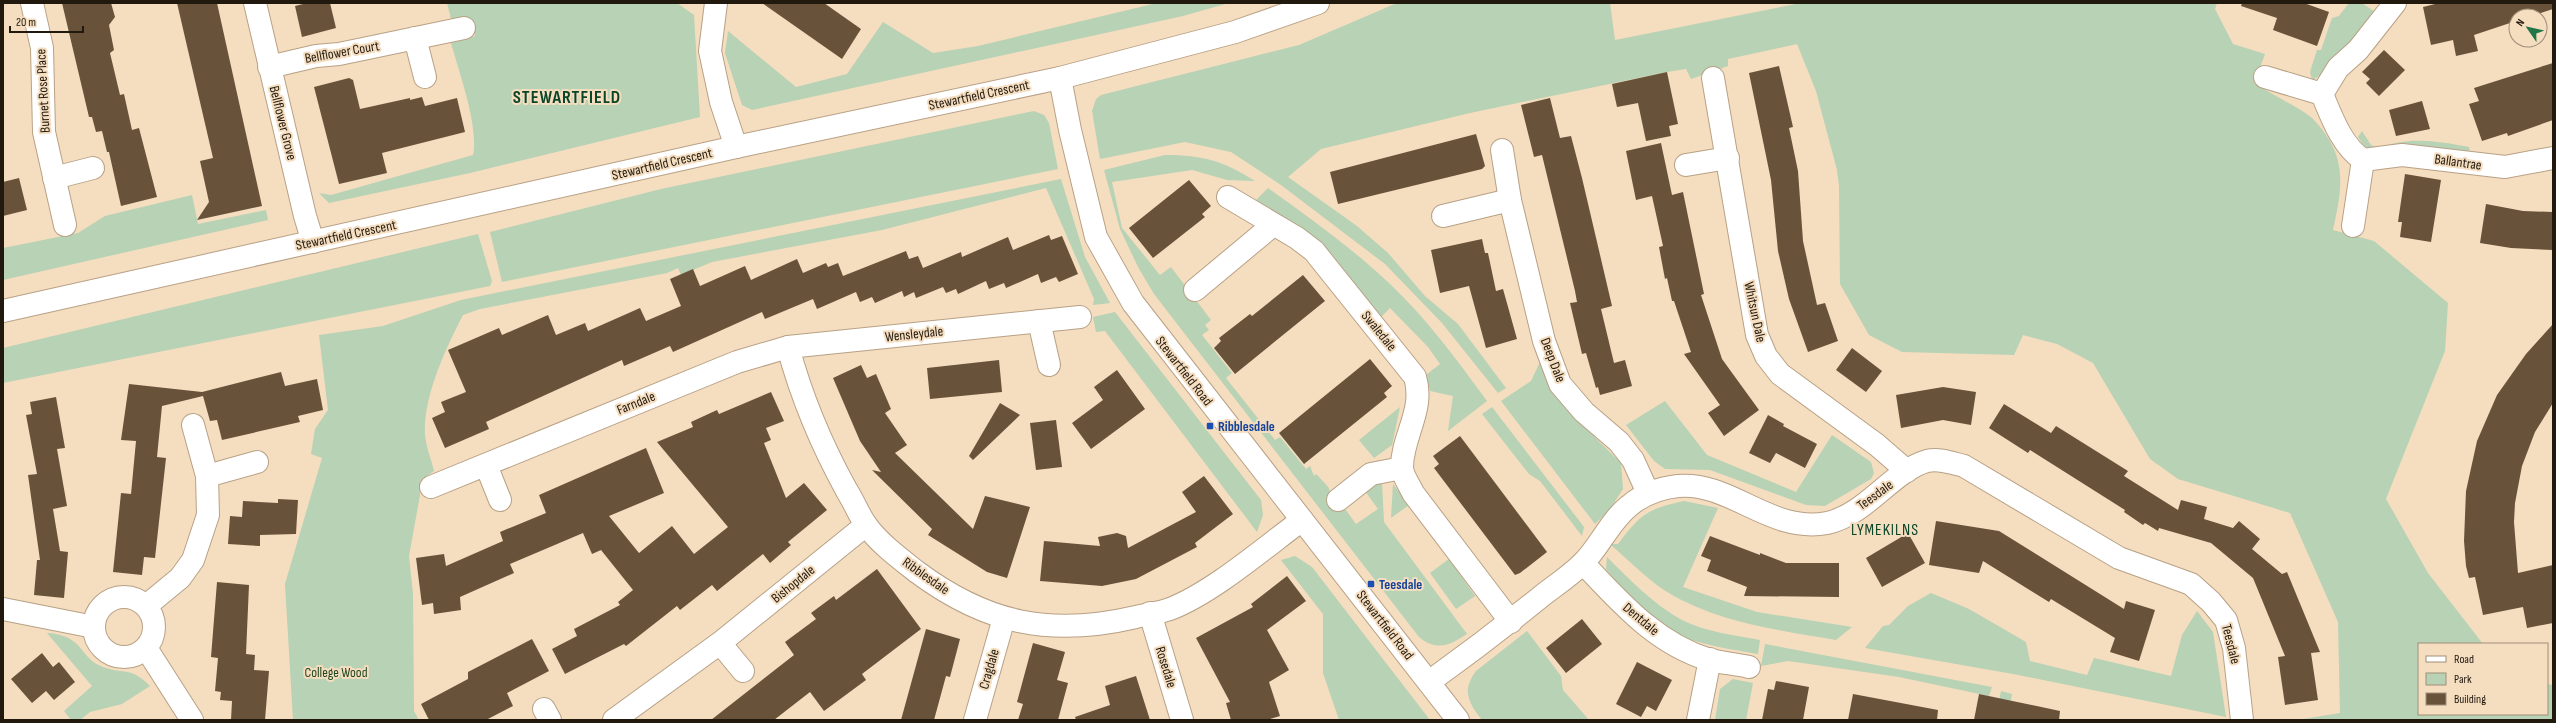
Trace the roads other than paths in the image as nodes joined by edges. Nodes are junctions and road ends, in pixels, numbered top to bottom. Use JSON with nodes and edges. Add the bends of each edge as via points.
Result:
{"nodes":[{"id":1,"x":32,"y":3,"type":"edge"},
{"id":2,"x":255,"y":3,"type":"edge"},
{"id":3,"x":716,"y":3,"type":"edge"},
{"id":4,"x":1318,"y":3,"type":"edge"},
{"id":5,"x":2395,"y":3,"type":"edge"},
{"id":6,"x":464,"y":28,"type":"dead end"},
{"id":7,"x":415,"y":38,"type":"junction"},
{"id":8,"x":269,"y":67,"type":"junction"},
{"id":9,"x":425,"y":77,"type":"dead end"},
{"id":10,"x":2265,"y":77,"type":"dead end"},
{"id":11,"x":1060,"y":78,"type":"junction"},
{"id":12,"x":1713,"y":78,"type":"dead end"},
{"id":13,"x":2322,"y":94,"type":"junction"},
{"id":14,"x":736,"y":147,"type":"junction"},
{"id":15,"x":1502,"y":150,"type":"dead end"},
{"id":16,"x":1728,"y":158,"type":"junction"},
{"id":17,"x":2553,"y":158,"type":"edge"},
{"id":18,"x":2364,"y":160,"type":"junction"},
{"id":19,"x":1686,"y":165,"type":"dead end"},
{"id":20,"x":93,"y":168,"type":"dead end"},
{"id":21,"x":54,"y":178,"type":"junction"},
{"id":22,"x":1228,"y":197,"type":"dead end"},
{"id":23,"x":1510,"y":200,"type":"junction"},
{"id":24,"x":1443,"y":216,"type":"dead end"},
{"id":25,"x":65,"y":225,"type":"dead end"},
{"id":26,"x":1273,"y":225,"type":"junction"},
{"id":27,"x":2353,"y":226,"type":"dead end"},
{"id":28,"x":313,"y":242,"type":"junction"},
{"id":29,"x":1195,"y":290,"type":"dead end"},
{"id":30,"x":3,"y":311,"type":"edge"},
{"id":31,"x":1080,"y":317,"type":"dead end"},
{"id":32,"x":1039,"y":321,"type":"junction"},
{"id":33,"x":788,"y":347,"type":"junction"},
{"id":34,"x":1048,"y":365,"type":"dead end"},
{"id":35,"x":193,"y":425,"type":"dead end"},
{"id":36,"x":257,"y":462,"type":"dead end"},
{"id":37,"x":486,"y":465,"type":"junction"},
{"id":38,"x":1402,"y":468,"type":"junction"},
{"id":39,"x":1907,"y":471,"type":"junction"},
{"id":40,"x":207,"y":476,"type":"junction"},
{"id":41,"x":431,"y":487,"type":"dead end"},
{"id":42,"x":1648,"y":493,"type":"junction"},
{"id":43,"x":500,"y":500,"type":"dead end"},
{"id":44,"x":1338,"y":500,"type":"dead end"},
{"id":45,"x":1302,"y":520,"type":"junction"},
{"id":46,"x":866,"y":525,"type":"junction"},
{"id":47,"x":1583,"y":563,"type":"junction"},
{"id":48,"x":146,"y":606,"type":"junction"},
{"id":49,"x":3,"y":609,"type":"edge"},
{"id":50,"x":1150,"y":613,"type":"junction"},
{"id":51,"x":1004,"y":618,"type":"junction"},
{"id":52,"x":1511,"y":622,"type":"junction"},
{"id":53,"x":94,"y":627,"type":"junction"},
{"id":54,"x":720,"y":643,"type":"junction"},
{"id":55,"x":146,"y":648,"type":"junction"},
{"id":56,"x":1710,"y":659,"type":"junction"},
{"id":57,"x":1749,"y":667,"type":"dead end"},
{"id":58,"x":743,"y":671,"type":"dead end"},
{"id":59,"x":1430,"y":682,"type":"junction"},
{"id":60,"x":192,"y":720,"type":"edge"},
{"id":61,"x":614,"y":720,"type":"edge"},
{"id":62,"x":975,"y":720,"type":"edge"},
{"id":63,"x":1182,"y":720,"type":"edge"},
{"id":64,"x":1458,"y":720,"type":"edge"},
{"id":65,"x":1698,"y":720,"type":"edge"},
{"id":66,"x":2242,"y":720,"type":"edge"}],
"edges":[{"from":1,"to":21,"type":"street","name":"Burnet Rose Place","via":[[42,48],[44,132]]},
{"from":2,"to":8,"type":"street","name":"Bellflower Grove"},
{"from":3,"to":14,"type":"street","via":[[710,51],[721,102]]},
{"from":4,"to":11,"type":"street","name":"Stewartfield Crescent","via":[[1234,32]]},
{"from":5,"to":13,"type":"street","via":[[2358,50],[2338,68]]},
{"from":6,"to":7,"type":"street","name":"Bellflower Court"},
{"from":7,"to":8,"type":"street","name":"Bellflower Court"},
{"from":7,"to":9,"type":"street"},
{"from":8,"to":28,"type":"street","name":"Bellflower Grove"},
{"from":10,"to":13,"type":"street"},
{"from":11,"to":14,"type":"street","name":"Stewartfield Crescent"},
{"from":11,"to":45,"type":"street","name":"Stewartfield Road","via":[[1096,237],[1133,303]]},
{"from":12,"to":16,"type":"street","name":"Whitsun Dale"},
{"from":13,"to":18,"type":"street","via":[[2335,125],[2355,154]]},
{"from":14,"to":28,"type":"street","name":"Stewartfield Crescent"},
{"from":15,"to":23,"type":"street","name":"Deep Dale"},
{"from":16,"to":19,"type":"street"},
{"from":16,"to":39,"type":"street","name":"Whitsun Dale","via":[[1757,335],[1766,356],[1780,374],[1877,445]]},
{"from":17,"to":18,"type":"street","name":"Ballantrae","via":[[2505,167],[2402,155]]},
{"from":18,"to":27,"type":"street"},
{"from":20,"to":21,"type":"street"},
{"from":21,"to":25,"type":"street","name":"Burnet Rose Place"},
{"from":22,"to":26,"type":"street","name":"Swaledale"},
{"from":23,"to":24,"type":"street"},
{"from":23,"to":42,"type":"street","name":"Deep Dale","via":[[1544,341],[1560,384],[1584,412],[1620,442],[1633,460]]},
{"from":26,"to":29,"type":"street"},
{"from":26,"to":38,"type":"street","name":"Swaledale","via":[[1314,251],[1415,377],[1418,388],[1416,408]]},
{"from":28,"to":30,"type":"street","name":"Stewartfield Crescent"},
{"from":31,"to":32,"type":"street","name":"Wensleydale"},
{"from":32,"to":33,"type":"street","name":"Wensleydale"},
{"from":32,"to":34,"type":"street"},
{"from":33,"to":37,"type":"street","name":"Farndale","via":[[737,362]]},
{"from":33,"to":46,"type":"street","name":"Ribblesdale","via":[[802,396],[834,468]]},
{"from":35,"to":40,"type":"street"},
{"from":36,"to":40,"type":"street"},
{"from":37,"to":41,"type":"street","name":"Farndale"},
{"from":37,"to":43,"type":"street"},
{"from":38,"to":44,"type":"street","via":[[1371,474]]},
{"from":38,"to":52,"type":"street","via":[[1413,493]]},
{"from":39,"to":42,"type":"street","name":"Teesdale","via":[[1851,512],[1828,522],[1808,525],[1779,520],[1704,488],[1678,486]]},
{"from":39,"to":66,"type":"street","name":"Teesdale","via":[[1927,461],[1945,461],[1964,466],[2119,558],[2191,584],[2212,602],[2226,620],[2234,648]]},
{"from":40,"to":48,"type":"street","via":[[208,515],[193,560],[180,578]]},
{"from":42,"to":47,"type":"street","name":"Teesdale","via":[[1628,506]]},
{"from":45,"to":50,"type":"street","name":"Ribblesdale","via":[[1198,595],[1169,609]]},
{"from":45,"to":59,"type":"street","name":"Stewartfield Road"},
{"from":46,"to":51,"type":"street","name":"Ribblesdale","via":[[900,559],[934,585],[959,599]]},
{"from":46,"to":54,"type":"street","name":"Bishopdale"},
{"from":47,"to":52,"type":"street","name":"Teesdale"},
{"from":47,"to":56,"type":"street","name":"Dentdale","via":[[1648,628],[1674,645]]},
{"from":48,"to":53,"type":"street","via":[[136,599],[125,596],[113,598],[100,610]]},
{"from":48,"to":55,"type":"street","via":[[155,627]]},
{"from":49,"to":53,"type":"street"},
{"from":50,"to":51,"type":"street","name":"Ribblesdale","via":[[1100,625],[1051,626]]},
{"from":50,"to":63,"type":"street","name":"Rosedale"},
{"from":51,"to":62,"type":"street","name":"Cragdale"},
{"from":52,"to":59,"type":"street","name":"Teesdale"},
{"from":53,"to":55,"type":"street","via":[[96,639],[103,649],[113,655],[124,658],[136,655]]},
{"from":54,"to":58,"type":"street"},
{"from":54,"to":61,"type":"street","name":"Bishopdale"},
{"from":55,"to":60,"type":"street"},
{"from":56,"to":57,"type":"street","name":"Dentdale"},
{"from":56,"to":65,"type":"street"},
{"from":59,"to":64,"type":"street","name":"Stewartfield Road"}]}
